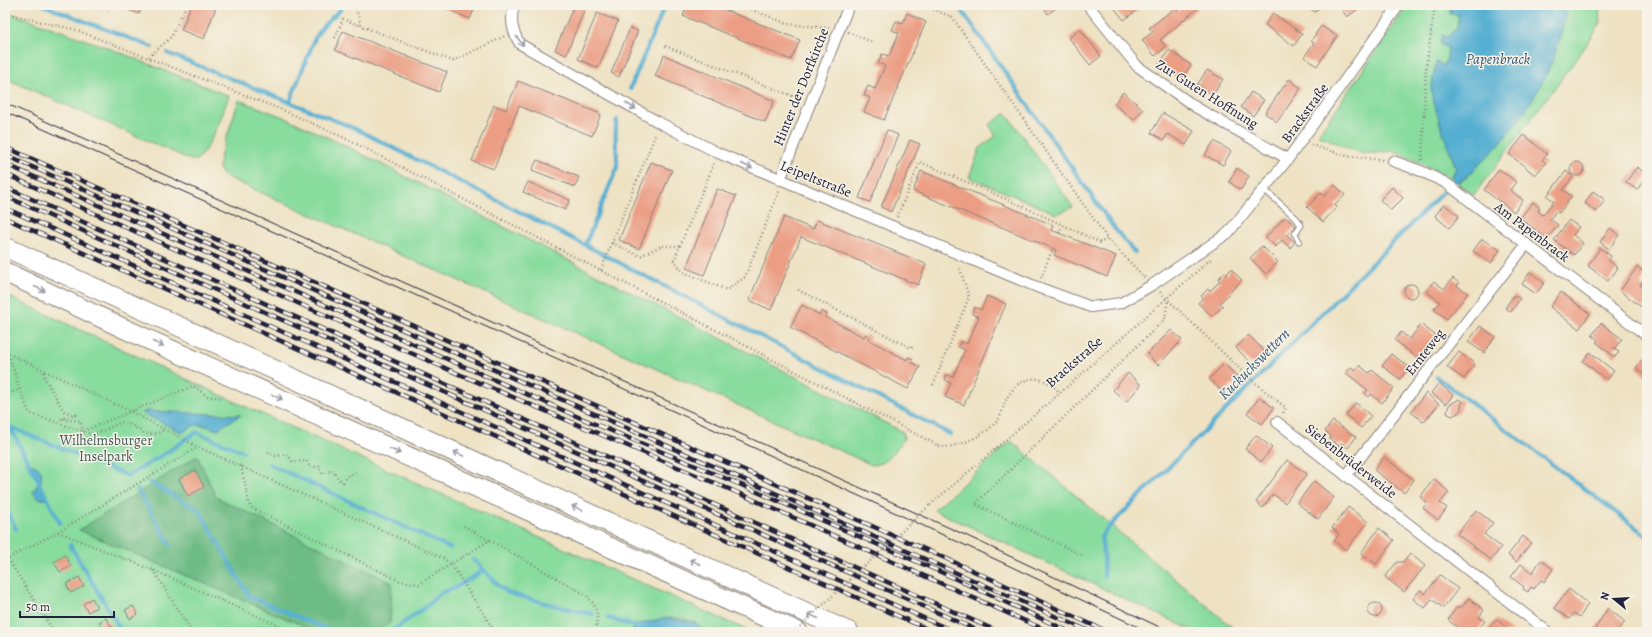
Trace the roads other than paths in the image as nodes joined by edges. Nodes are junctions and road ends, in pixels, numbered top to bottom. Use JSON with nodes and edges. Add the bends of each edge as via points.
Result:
{"nodes":[{"id":1,"x":514,"y":5,"type":"edge"},
{"id":2,"x":848,"y":5,"type":"edge"},
{"id":3,"x":1088,"y":5,"type":"edge"},
{"id":4,"x":1399,"y":5,"type":"edge"},
{"id":5,"x":1288,"y":159,"type":"junction"},
{"id":6,"x":1393,"y":161,"type":"road end"},
{"id":7,"x":780,"y":180,"type":"junction"},
{"id":8,"x":1264,"y":189,"type":"junction"},
{"id":9,"x":1299,"y":241,"type":"dead end"},
{"id":10,"x":1526,"y":246,"type":"junction"},
{"id":11,"x":5,"y":247,"type":"edge"},
{"id":12,"x":5,"y":272,"type":"edge"},
{"id":13,"x":1152,"y":285,"type":"joint"},
{"id":14,"x":1647,"y":336,"type":"edge"},
{"id":15,"x":1277,"y":422,"type":"road end"},
{"id":16,"x":1346,"y":476,"type":"junction"},
{"id":17,"x":798,"y":632,"type":"edge"},
{"id":18,"x":849,"y":632,"type":"edge"},
{"id":19,"x":1548,"y":632,"type":"edge"}],
"edges":[{"from":1,"to":7,"type":"street","name":"Leipeltstraße","one_way":true,"via":[[511,15],[513,32],[520,44],[532,52],[718,153]]},
{"from":2,"to":7,"type":"street","name":"Hinter der Dorfkirche"},
{"from":3,"to":5,"type":"street","name":"Zur Guten Hoffnung","via":[[1137,66],[1197,108]]},
{"from":4,"to":5,"type":"street","name":"Brackstraße"},
{"from":5,"to":8,"type":"street","name":"Brackstraße"},
{"from":6,"to":10,"type":"street","name":"Am Papenbrack","via":[[1421,171],[1449,186]]},
{"from":7,"to":13,"type":"street","name":"Leipeltstraße","via":[[1091,307],[1121,303]]},
{"from":8,"to":9,"type":"lane","via":[[1296,218],[1300,225],[1295,234]]},
{"from":8,"to":13,"type":"street","name":"Brackstraße","via":[[1228,233]]},
{"from":10,"to":14,"type":"street","name":"Am Papenbrack"},
{"from":10,"to":16,"type":"street","name":"Ernteweg"},
{"from":18,"to":11,"type":"highway","one_way":true},
{"from":12,"to":17,"type":"highway","one_way":true,"via":[[132,333]]},
{"from":15,"to":16,"type":"street","name":"Siebenbrüderweide"},
{"from":16,"to":19,"type":"street","name":"Siebenbrüderweide"}]}
